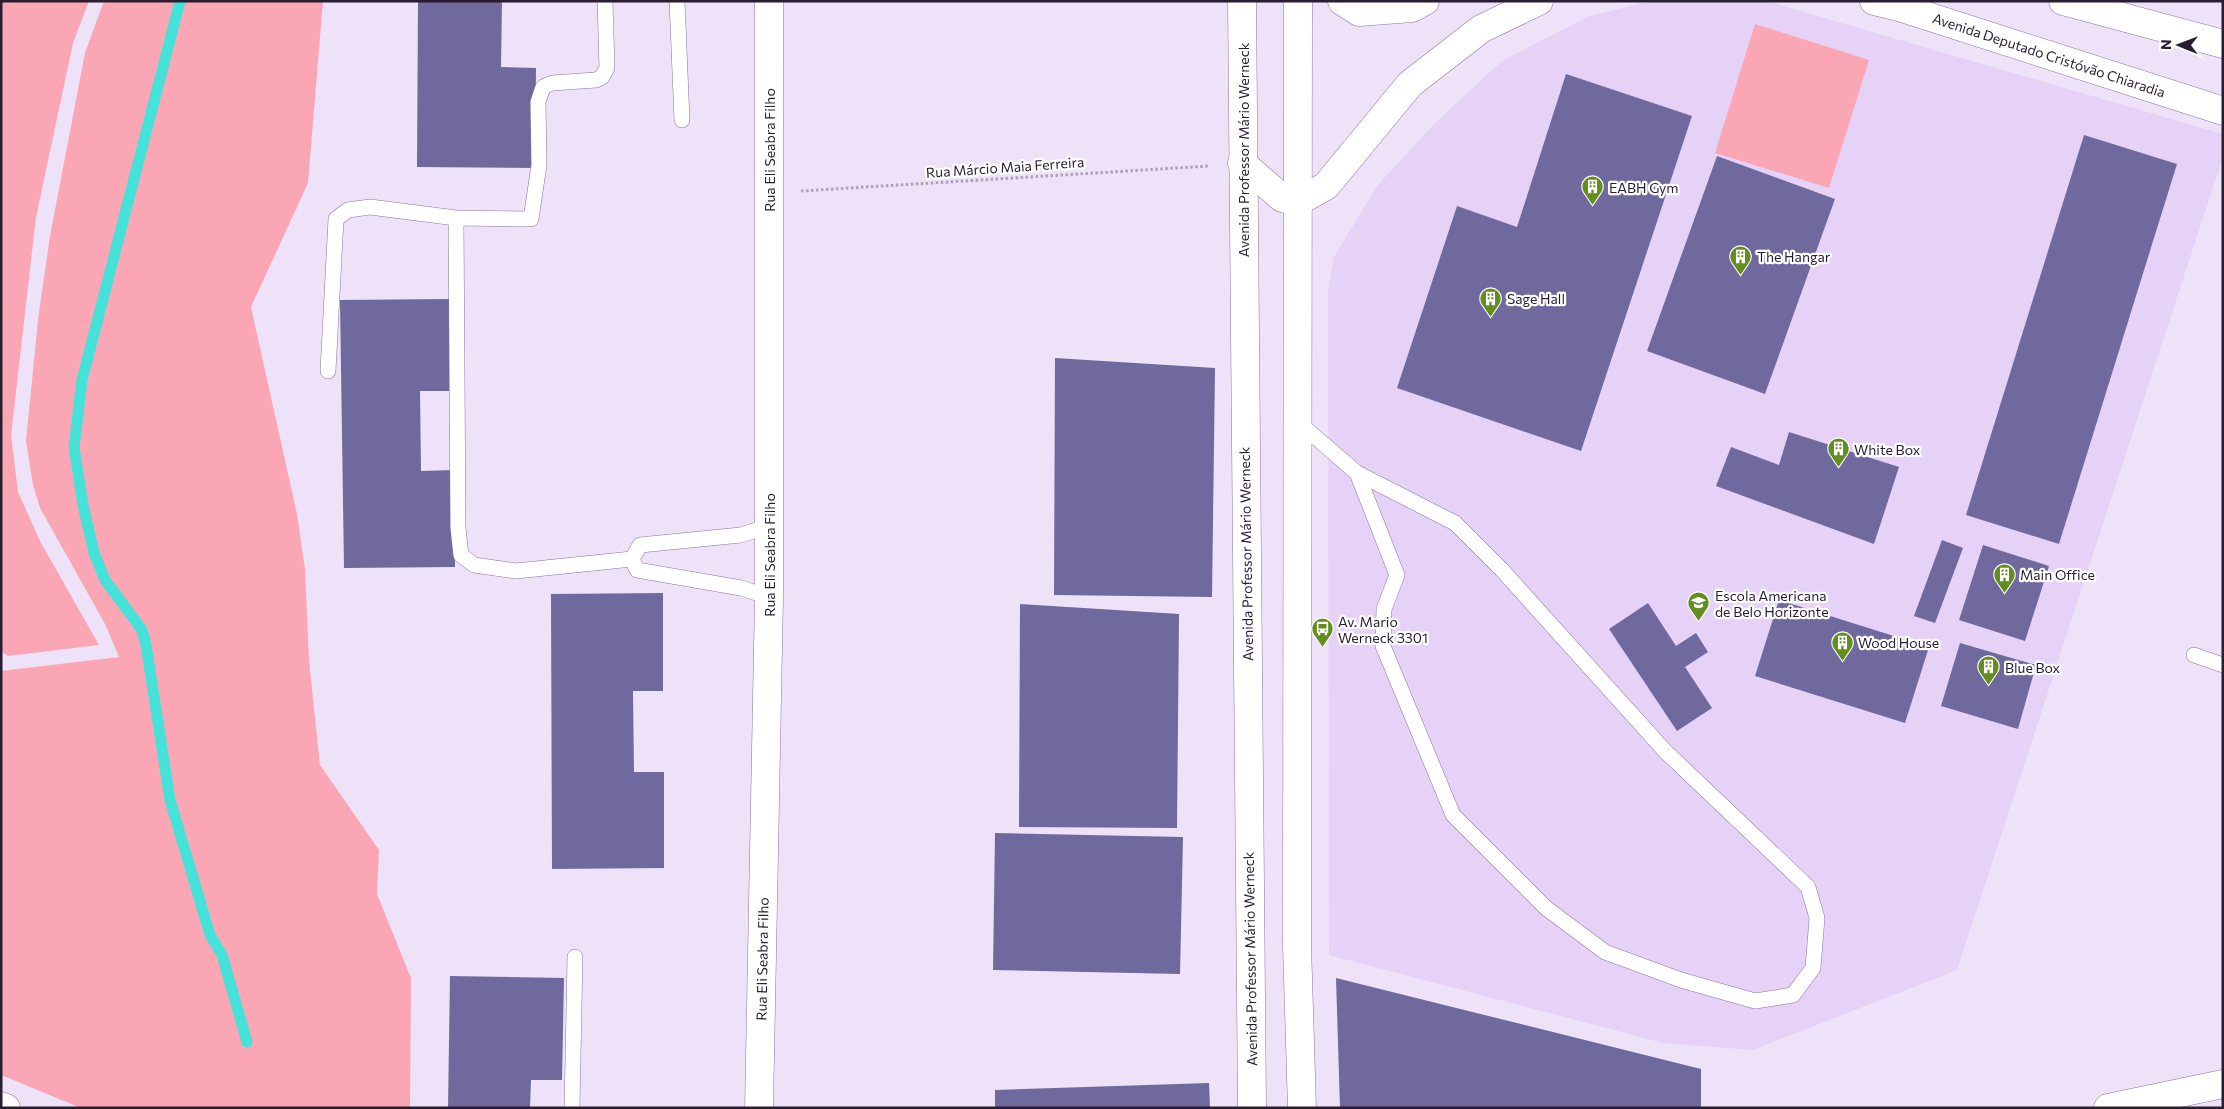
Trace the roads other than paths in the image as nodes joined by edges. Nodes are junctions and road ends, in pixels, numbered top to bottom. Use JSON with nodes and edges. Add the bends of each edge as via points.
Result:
{"nodes":[{"id":1,"x":605,"y":1,"type":"edge"},
{"id":2,"x":677,"y":1,"type":"edge"},
{"id":3,"x":769,"y":1,"type":"edge"},
{"id":4,"x":1242,"y":1,"type":"edge"},
{"id":5,"x":1298,"y":1,"type":"edge"},
{"id":6,"x":1342,"y":1,"type":"edge"},
{"id":7,"x":1425,"y":1,"type":"edge"},
{"id":8,"x":1539,"y":1,"type":"edge"},
{"id":9,"x":1874,"y":1,"type":"edge"},
{"id":10,"x":2062,"y":1,"type":"edge"},
{"id":11,"x":2223,"y":44,"type":"edge"},
{"id":12,"x":2223,"y":111,"type":"edge"},
{"id":13,"x":682,"y":120,"type":"dead end"},
{"id":14,"x":1242,"y":164,"type":"junction"},
{"id":15,"x":1297,"y":202,"type":"junction"},
{"id":16,"x":456,"y":218,"type":"junction"},
{"id":17,"x":328,"y":372,"type":"dead end"},
{"id":18,"x":1299,"y":423,"type":"junction"},
{"id":19,"x":1357,"y":473,"type":"junction"},
{"id":20,"x":769,"y":526,"type":"junction"},
{"id":21,"x":632,"y":559,"type":"junction"},
{"id":22,"x":769,"y":597,"type":"junction"},
{"id":23,"x":2194,"y":655,"type":"dead end"},
{"id":24,"x":2223,"y":664,"type":"edge"},
{"id":25,"x":575,"y":957,"type":"dead end"},
{"id":26,"x":2223,"y":1084,"type":"edge"},
{"id":27,"x":1,"y":1106,"type":"edge"},
{"id":28,"x":6,"y":1108,"type":"edge"},
{"id":29,"x":572,"y":1108,"type":"edge"},
{"id":30,"x":759,"y":1108,"type":"edge"},
{"id":31,"x":1252,"y":1108,"type":"edge"},
{"id":32,"x":1302,"y":1108,"type":"edge"},
{"id":33,"x":2108,"y":1108,"type":"edge"}],
"edges":[{"from":1,"to":16,"type":"lane","via":[[606,68],[602,77],[543,87],[538,102],[539,165],[531,218]]},
{"from":2,"to":13,"type":"lane"},
{"from":3,"to":20,"type":"street","name":"Rua Eli Seabra Filho"},
{"from":4,"to":14,"type":"street","name":"Avenida Professor Mário Werneck"},
{"from":5,"to":15,"type":"street"},
{"from":6,"to":7,"type":"street","via":[[1359,12],[1412,8]]},
{"from":8,"to":15,"type":"street","via":[[1481,29],[1410,84],[1326,186]]},
{"from":9,"to":12,"type":"street","name":"Avenida Deputado Cristóvão Chiaradia"},
{"from":10,"to":11,"type":"street"},
{"from":14,"to":15,"type":"street","via":[[1282,198]]},
{"from":14,"to":31,"type":"street","name":"Avenida Professor Mário Werneck"},
{"from":15,"to":18,"type":"street"},
{"from":16,"to":17,"type":"lane","via":[[370,207],[348,210],[336,218]]},
{"from":16,"to":21,"type":"lane","via":[[458,528],[461,555],[474,565],[516,571]]},
{"from":18,"to":19,"type":"lane"},
{"from":18,"to":32,"type":"street","via":[[1297,945]]},
{"from":19,"to":19,"type":"lane","via":[[1397,575],[1384,609],[1382,646],[1453,815],[1546,908],[1605,952],[1681,980],[1755,1001],[1792,995],[1813,968],[1817,918],[1808,887],[1665,751],[1502,570],[1455,523]]},
{"from":20,"to":21,"type":"lane","via":[[741,535],[640,545]]},
{"from":20,"to":22,"type":"street","name":"Rua Eli Seabra Filho"},
{"from":21,"to":22,"type":"lane","via":[[637,570],[741,588]]},
{"from":22,"to":30,"type":"street","name":"Rua Eli Seabra Filho"},
{"from":23,"to":24,"type":"lane"},
{"from":25,"to":29,"type":"lane"},
{"from":26,"to":33,"type":"street"},
{"from":27,"to":28,"type":"street"}]}
